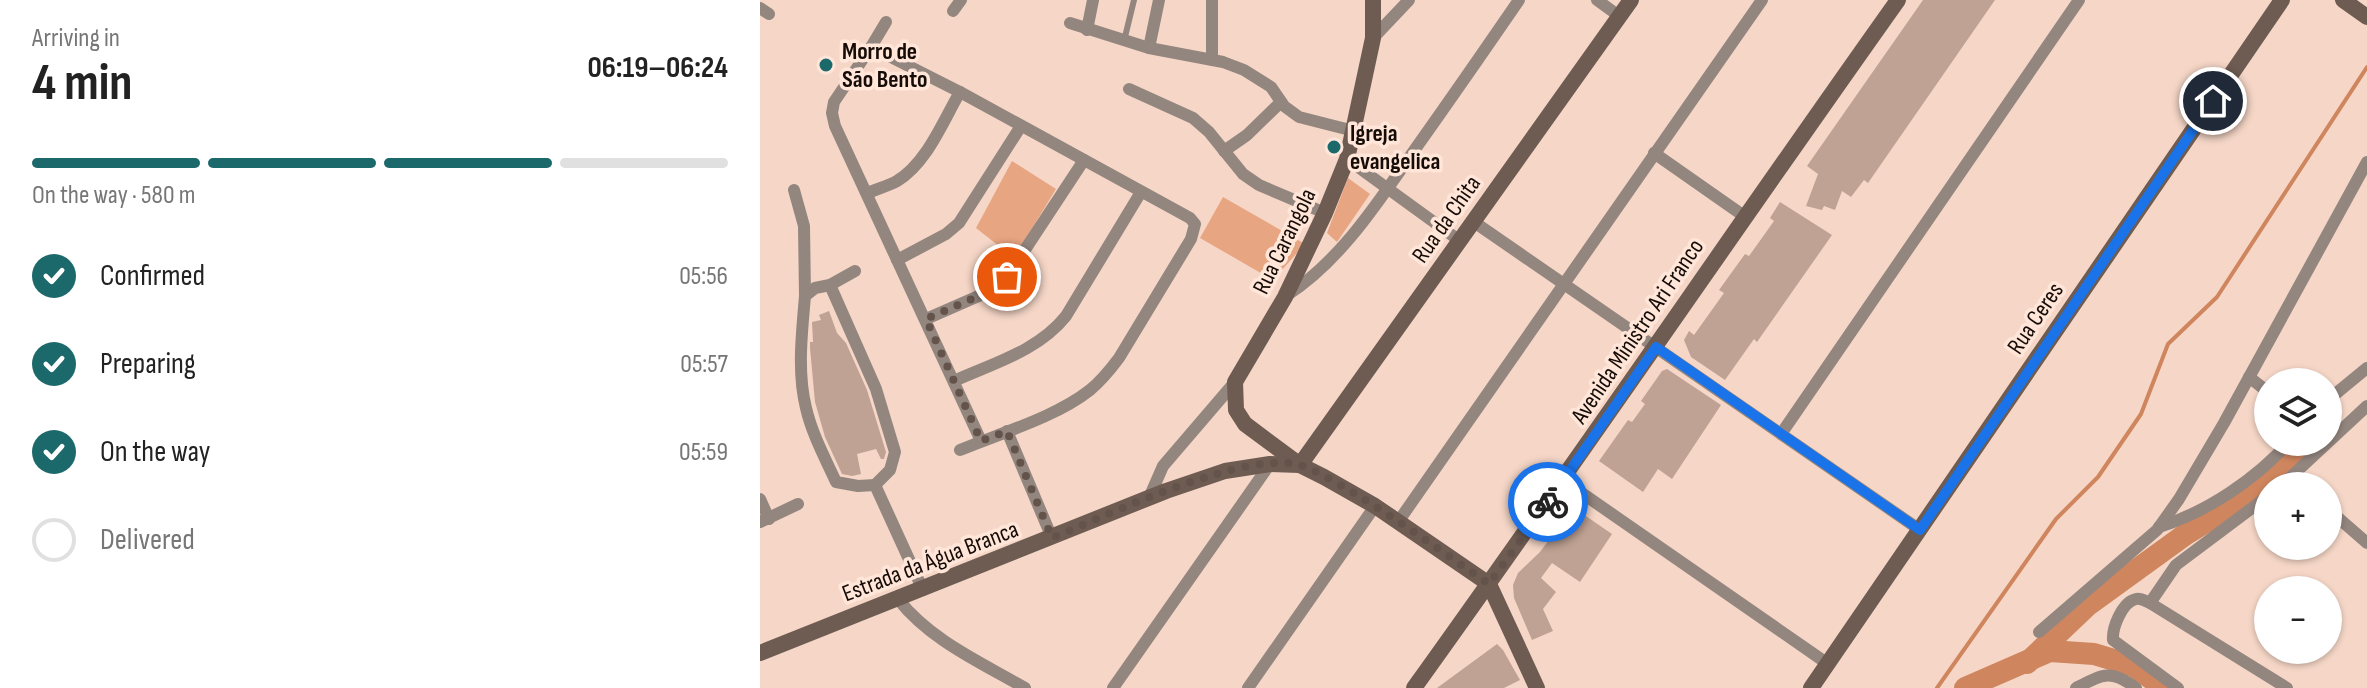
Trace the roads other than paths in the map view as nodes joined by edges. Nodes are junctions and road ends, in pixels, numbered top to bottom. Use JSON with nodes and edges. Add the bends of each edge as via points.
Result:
{"nodes":[{"id":1,"x":1093,"y":0,"type":"edge"},
{"id":2,"x":1134,"y":0,"type":"edge"},
{"id":3,"x":1159,"y":0,"type":"edge"},
{"id":4,"x":1212,"y":0,"type":"edge"},
{"id":5,"x":1373,"y":0,"type":"edge"},
{"id":6,"x":1409,"y":0,"type":"edge"},
{"id":7,"x":1519,"y":0,"type":"edge"},
{"id":8,"x":1597,"y":0,"type":"edge"},
{"id":9,"x":1631,"y":0,"type":"edge"},
{"id":10,"x":1762,"y":0,"type":"edge"},
{"id":11,"x":1898,"y":0,"type":"edge"},
{"id":12,"x":2079,"y":0,"type":"edge"},
{"id":13,"x":2282,"y":0,"type":"edge"},
{"id":14,"x":2343,"y":0,"type":"edge"},
{"id":15,"x":1619,"y":16,"type":"junction"},
{"id":16,"x":2367,"y":17,"type":"edge"},
{"id":17,"x":886,"y":22,"type":"dead end"},
{"id":18,"x":1070,"y":23,"type":"dead end"},
{"id":19,"x":1087,"y":30,"type":"junction"},
{"id":20,"x":1373,"y":38,"type":"junction"},
{"id":21,"x":1124,"y":41,"type":"junction"},
{"id":22,"x":871,"y":47,"type":"junction"},
{"id":23,"x":1149,"y":48,"type":"junction"},
{"id":24,"x":1212,"y":60,"type":"junction"},
{"id":25,"x":1129,"y":89,"type":"dead end"},
{"id":26,"x":960,"y":92,"type":"junction"},
{"id":27,"x":1281,"y":102,"type":"junction"},
{"id":28,"x":1021,"y":126,"type":"junction"},
{"id":29,"x":1354,"y":131,"type":"junction"},
{"id":30,"x":1224,"y":151,"type":"junction"},
{"id":31,"x":1654,"y":153,"type":"junction"},
{"id":32,"x":1347,"y":159,"type":"junction"},
{"id":33,"x":1084,"y":160,"type":"junction"},
{"id":34,"x":2367,"y":162,"type":"edge"},
{"id":35,"x":1388,"y":188,"type":"junction"},
{"id":36,"x":794,"y":190,"type":"dead end"},
{"id":37,"x":1141,"y":192,"type":"junction"},
{"id":38,"x":867,"y":193,"type":"junction"},
{"id":39,"x":1325,"y":213,"type":"junction"},
{"id":40,"x":1744,"y":216,"type":"junction"},
{"id":41,"x":1474,"y":222,"type":"junction"},
{"id":42,"x":1460,"y":241,"type":"junction"},
{"id":43,"x":897,"y":260,"type":"junction"},
{"id":44,"x":855,"y":271,"type":"dead end"},
{"id":45,"x":1564,"y":283,"type":"junction"},
{"id":46,"x":830,"y":285,"type":"junction"},
{"id":47,"x":805,"y":296,"type":"junction"},
{"id":48,"x":1286,"y":296,"type":"junction"},
{"id":49,"x":926,"y":319,"type":"junction"},
{"id":50,"x":1656,"y":347,"type":"junction"},
{"id":51,"x":2367,"y":368,"type":"edge"},
{"id":52,"x":2249,"y":377,"type":"junction"},
{"id":53,"x":954,"y":381,"type":"junction"},
{"id":54,"x":2254,"y":381,"type":"edge"},
{"id":55,"x":1235,"y":382,"type":"junction"},
{"id":56,"x":2342,"y":389,"type":"edge"},
{"id":57,"x":2367,"y":406,"type":"edge"},
{"id":58,"x":1007,"y":431,"type":"junction"},
{"id":59,"x":1781,"y":434,"type":"junction"},
{"id":60,"x":981,"y":441,"type":"junction"},
{"id":61,"x":960,"y":450,"type":"dead end"},
{"id":62,"x":2276,"y":456,"type":"edge"},
{"id":63,"x":1270,"y":464,"type":"junction"},
{"id":64,"x":1300,"y":465,"type":"junction"},
{"id":65,"x":2306,"y":472,"type":"edge"},
{"id":66,"x":1563,"y":480,"type":"junction"},
{"id":67,"x":875,"y":485,"type":"junction"},
{"id":68,"x":1149,"y":498,"type":"junction"},
{"id":69,"x":760,"y":499,"type":"edge"},
{"id":70,"x":798,"y":504,"type":"dead end"},
{"id":71,"x":1375,"y":506,"type":"junction"},
{"id":72,"x":2254,"y":506,"type":"edge"},
{"id":73,"x":764,"y":520,"type":"edge"},
{"id":74,"x":2342,"y":521,"type":"edge"},
{"id":75,"x":1398,"y":522,"type":"junction"},
{"id":76,"x":2159,"y":527,"type":"junction"},
{"id":77,"x":1920,"y":530,"type":"junction"},
{"id":78,"x":1052,"y":538,"type":"junction"},
{"id":79,"x":2367,"y":543,"type":"edge"},
{"id":80,"x":1489,"y":584,"type":"junction"},
{"id":81,"x":923,"y":590,"type":"junction"},
{"id":82,"x":898,"y":599,"type":"junction"},
{"id":83,"x":2150,"y":603,"type":"junction"},
{"id":84,"x":2039,"y":632,"type":"dead end"},
{"id":85,"x":760,"y":653,"type":"edge"},
{"id":86,"x":1828,"y":664,"type":"junction"},
{"id":87,"x":1025,"y":688,"type":"edge"},
{"id":88,"x":1113,"y":688,"type":"edge"},
{"id":89,"x":1248,"y":688,"type":"edge"},
{"id":90,"x":1414,"y":688,"type":"edge"},
{"id":91,"x":1537,"y":688,"type":"edge"},
{"id":92,"x":1811,"y":688,"type":"edge"},
{"id":93,"x":2076,"y":688,"type":"edge"},
{"id":94,"x":2136,"y":688,"type":"edge"},
{"id":95,"x":2178,"y":688,"type":"edge"},
{"id":96,"x":2287,"y":688,"type":"edge"}],
"edges":[{"from":1,"to":19,"type":"street"},
{"from":2,"to":21,"type":"lane"},
{"from":3,"to":23,"type":"street"},
{"from":4,"to":24,"type":"street"},
{"from":5,"to":20,"type":"main road","name":"Rua Carangola"},
{"from":6,"to":20,"type":"street"},
{"from":7,"to":35,"type":"street"},
{"from":8,"to":15,"type":"street"},
{"from":9,"to":15,"type":"main road","name":"Rua da Chita"},
{"from":10,"to":31,"type":"street"},
{"from":11,"to":40,"type":"main road","name":"Avenida Ministro Ari Franco"},
{"from":12,"to":59,"type":"street"},
{"from":13,"to":77,"type":"main road","name":"Rua Ceres"},
{"from":14,"to":16,"type":"main road"},
{"from":15,"to":41,"type":"main road","name":"Rua da Chita"},
{"from":17,"to":22,"type":"street"},
{"from":18,"to":19,"type":"street"},
{"from":19,"to":21,"type":"street"},
{"from":20,"to":29,"type":"main road","name":"Rua Carangola"},
{"from":21,"to":23,"type":"street"},
{"from":22,"to":26,"type":"street"},
{"from":22,"to":38,"type":"street","via":[[832,113]]},
{"from":23,"to":24,"type":"street"},
{"from":24,"to":27,"type":"street","via":[[1258,77]]},
{"from":25,"to":30,"type":"street","via":[[1193,118]]},
{"from":26,"to":28,"type":"street"},
{"from":26,"to":38,"type":"street","via":[[919,161],[894,183]]},
{"from":27,"to":29,"type":"street","via":[[1299,117]]},
{"from":27,"to":30,"type":"street"},
{"from":28,"to":33,"type":"street"},
{"from":28,"to":43,"type":"street","via":[[959,223]]},
{"from":29,"to":32,"type":"main road","name":"Rua Carangola"},
{"from":30,"to":39,"type":"street","via":[[1259,185]]},
{"from":31,"to":40,"type":"street"},
{"from":31,"to":45,"type":"street"},
{"from":32,"to":35,"type":"street"},
{"from":32,"to":39,"type":"main road","name":"Rua Carangola"},
{"from":33,"to":37,"type":"street"},
{"from":33,"to":49,"type":"street","via":[[1007,277],[990,291]]},
{"from":34,"to":52,"type":"street"},
{"from":35,"to":42,"type":"street"},
{"from":35,"to":48,"type":"street","via":[[1328,263]]},
{"from":36,"to":47,"type":"street","via":[[804,226]]},
{"from":37,"to":53,"type":"street","via":[[1053,332]]},
{"from":37,"to":58,"type":"street","via":[[1190,218],[1195,227],[1191,239],[1105,376],[1065,406]]},
{"from":38,"to":43,"type":"street"},
{"from":39,"to":48,"type":"main road","name":"Rua Carangola"},
{"from":40,"to":50,"type":"main road","name":"Avenida Ministro Ari Franco"},
{"from":41,"to":42,"type":"main road","name":"Rua da Chita"},
{"from":41,"to":45,"type":"street"},
{"from":42,"to":64,"type":"main road","name":"Rua da Chita"},
{"from":43,"to":49,"type":"street"},
{"from":44,"to":46,"type":"street"},
{"from":45,"to":50,"type":"street"},
{"from":45,"to":75,"type":"street"},
{"from":46,"to":47,"type":"street"},
{"from":46,"to":67,"type":"street","via":[[876,389],[895,452],[890,470]]},
{"from":47,"to":67,"type":"street","via":[[801,342],[811,427],[836,482]]},
{"from":48,"to":55,"type":"main road","name":"Rua Carangola"},
{"from":49,"to":53,"type":"street"},
{"from":50,"to":59,"type":"street"},
{"from":50,"to":66,"type":"main road","name":"Avenida Ministro Ari Franco"},
{"from":51,"to":56,"type":"street"},
{"from":52,"to":54,"type":"street"},
{"from":52,"to":76,"type":"street"},
{"from":53,"to":60,"type":"street"},
{"from":55,"to":64,"type":"main road","via":[[1236,410],[1245,424]]},
{"from":55,"to":68,"type":"street","via":[[1163,466]]},
{"from":57,"to":65,"type":"street"},
{"from":58,"to":60,"type":"street"},
{"from":58,"to":78,"type":"street"},
{"from":59,"to":77,"type":"street"},
{"from":60,"to":61,"type":"street"},
{"from":62,"to":76,"type":"street","via":[[2246,481]]},
{"from":63,"to":64,"type":"main road","name":"Estrada da Água Branca"},
{"from":63,"to":68,"type":"main road","name":"Estrada da Água Branca","via":[[1225,471]]},
{"from":63,"to":88,"type":"street"},
{"from":64,"to":71,"type":"main road","name":"Estrada da Água Branca"},
{"from":66,"to":80,"type":"main road","name":"Avenida Ministro Ari Franco"},
{"from":66,"to":86,"type":"street"},
{"from":67,"to":81,"type":"street"},
{"from":68,"to":78,"type":"main road","name":"Estrada da Água Branca"},
{"from":69,"to":73,"type":"street"},
{"from":70,"to":73,"type":"street"},
{"from":71,"to":75,"type":"main road","name":"Estrada da Água Branca"},
{"from":71,"to":89,"type":"street"},
{"from":72,"to":83,"type":"street","via":[[2176,565]]},
{"from":74,"to":79,"type":"street"},
{"from":75,"to":80,"type":"main road","name":"Estrada da Água Branca"},
{"from":76,"to":84,"type":"street"},
{"from":77,"to":86,"type":"main road","name":"Rua Ceres"},
{"from":78,"to":81,"type":"main road","name":"Estrada da Água Branca"},
{"from":80,"to":90,"type":"main road","name":"Avenida Ministro Ari Franco"},
{"from":80,"to":91,"type":"main road"},
{"from":81,"to":82,"type":"main road","name":"Estrada da Água Branca"},
{"from":82,"to":85,"type":"main road","name":"Estrada da Água Branca"},
{"from":82,"to":87,"type":"street","via":[[933,634]]},
{"from":83,"to":95,"type":"street","via":[[2137,599],[2127,605],[2113,640]]},
{"from":83,"to":96,"type":"street"},
{"from":86,"to":92,"type":"main road","name":"Rua Ceres"},
{"from":93,"to":94,"type":"street","via":[[2114,674]]}]}
